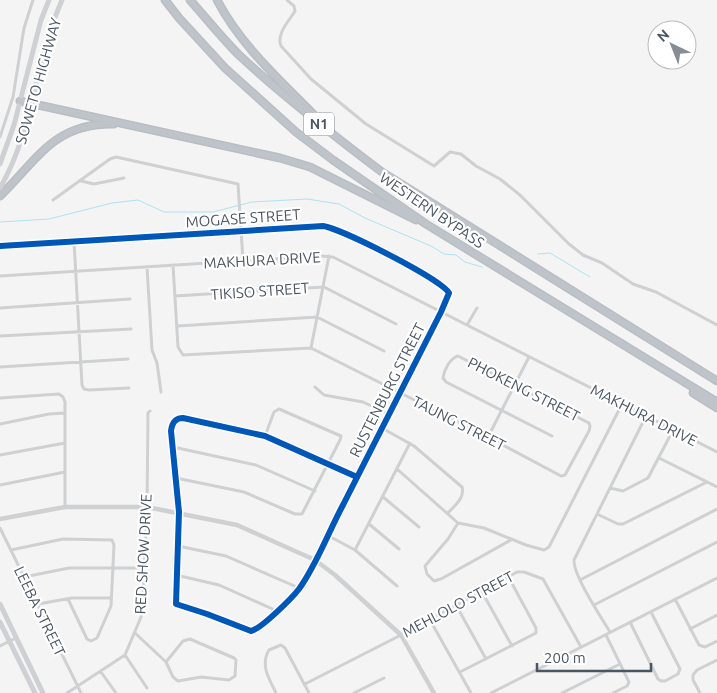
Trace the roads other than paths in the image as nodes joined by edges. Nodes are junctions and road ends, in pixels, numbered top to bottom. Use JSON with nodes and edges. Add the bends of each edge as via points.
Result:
{"nodes":[{"id":1,"x":34,"y":0,"type":"edge"},
{"id":2,"x":49,"y":0,"type":"edge"},
{"id":3,"x":62,"y":0,"type":"edge"},
{"id":4,"x":165,"y":0,"type":"edge"},
{"id":5,"x":190,"y":0,"type":"edge"},
{"id":6,"x":217,"y":0,"type":"edge"},
{"id":7,"x":287,"y":0,"type":"edge"},
{"id":8,"x":20,"y":102,"type":"junction"},
{"id":9,"x":32,"y":103,"type":"junction"},
{"id":10,"x":162,"y":132,"type":"junction"},
{"id":11,"x":0,"y":137,"type":"edge"},
{"id":12,"x":342,"y":142,"type":"junction"},
{"id":13,"x":0,"y":164,"type":"edge"},
{"id":14,"x":124,"y":178,"type":"dead end"},
{"id":15,"x":80,"y":181,"type":"junction"},
{"id":16,"x":0,"y":188,"type":"edge"},
{"id":17,"x":0,"y":196,"type":"edge"},
{"id":18,"x":53,"y":200,"type":"dead end"},
{"id":19,"x":426,"y":224,"type":"junction"},
{"id":20,"x":240,"y":231,"type":"junction"},
{"id":21,"x":74,"y":241,"type":"junction"},
{"id":22,"x":0,"y":246,"type":"edge"},
{"id":23,"x":329,"y":256,"type":"junction"},
{"id":24,"x":243,"y":261,"type":"junction"},
{"id":25,"x":173,"y":265,"type":"junction"},
{"id":26,"x":147,"y":267,"type":"junction"},
{"id":27,"x":76,"y":272,"type":"junction"},
{"id":28,"x":0,"y":276,"type":"edge"},
{"id":29,"x":324,"y":287,"type":"junction"},
{"id":30,"x":175,"y":296,"type":"junction"},
{"id":31,"x":130,"y":299,"type":"dead end"},
{"id":32,"x":78,"y":302,"type":"junction"},
{"id":33,"x":0,"y":308,"type":"edge"},
{"id":34,"x":477,"y":308,"type":"dead end"},
{"id":35,"x":441,"y":312,"type":"junction"},
{"id":36,"x":317,"y":317,"type":"junction"},
{"id":37,"x":396,"y":324,"type":"dead end"},
{"id":38,"x":467,"y":325,"type":"junction"},
{"id":39,"x":178,"y":326,"type":"junction"},
{"id":40,"x":717,"y":326,"type":"edge"},
{"id":41,"x":131,"y":329,"type":"dead end"},
{"id":42,"x":79,"y":332,"type":"junction"},
{"id":43,"x":0,"y":336,"type":"edge"},
{"id":44,"x":311,"y":348,"type":"junction"},
{"id":45,"x":670,"y":350,"type":"junction"},
{"id":46,"x":384,"y":351,"type":"dead end"},
{"id":47,"x":529,"y":357,"type":"junction"},
{"id":48,"x":128,"y":359,"type":"dead end"},
{"id":49,"x":81,"y":362,"type":"junction"},
{"id":50,"x":655,"y":366,"type":"junction"},
{"id":51,"x":0,"y":367,"type":"edge"},
{"id":52,"x":717,"y":376,"type":"edge"},
{"id":53,"x":717,"y":380,"type":"edge"},
{"id":54,"x":515,"y":385,"type":"junction"},
{"id":55,"x":315,"y":387,"type":"dead end"},
{"id":56,"x":129,"y":388,"type":"dead end"},
{"id":57,"x":161,"y":392,"type":"dead end"},
{"id":58,"x":400,"y":393,"type":"junction"},
{"id":59,"x":0,"y":398,"type":"edge"},
{"id":60,"x":717,"y":402,"type":"edge"},
{"id":61,"x":622,"y":404,"type":"junction"},
{"id":62,"x":717,"y":408,"type":"edge"},
{"id":63,"x":150,"y":411,"type":"dead end"},
{"id":64,"x":502,"y":411,"type":"junction"},
{"id":65,"x":65,"y":413,"type":"junction"},
{"id":66,"x":388,"y":414,"type":"junction"},
{"id":67,"x":646,"y":416,"type":"junction"},
{"id":68,"x":0,"y":424,"type":"edge"},
{"id":69,"x":382,"y":428,"type":"junction"},
{"id":70,"x":673,"y":430,"type":"junction"},
{"id":71,"x":264,"y":436,"type":"junction"},
{"id":72,"x":552,"y":436,"type":"dead end"},
{"id":73,"x":488,"y":437,"type":"junction"},
{"id":74,"x":65,"y":443,"type":"junction"},
{"id":75,"x":410,"y":443,"type":"junction"},
{"id":76,"x":173,"y":447,"type":"junction"},
{"id":77,"x":717,"y":452,"type":"edge"},
{"id":78,"x":0,"y":455,"type":"edge"},
{"id":79,"x":659,"y":458,"type":"junction"},
{"id":80,"x":328,"y":464,"type":"junction"},
{"id":81,"x":397,"y":469,"type":"junction"},
{"id":82,"x":65,"y":472,"type":"junction"},
{"id":83,"x":561,"y":476,"type":"joint"},
{"id":84,"x":357,"y":477,"type":"junction"},
{"id":85,"x":176,"y":478,"type":"junction"},
{"id":86,"x":707,"y":482,"type":"junction"},
{"id":87,"x":0,"y":485,"type":"edge"},
{"id":88,"x":717,"y":487,"type":"edge"},
{"id":89,"x":610,"y":488,"type":"junction"},
{"id":90,"x":315,"y":491,"type":"junction"},
{"id":91,"x":383,"y":497,"type":"junction"},
{"id":92,"x":65,"y":507,"type":"junction"},
{"id":93,"x":147,"y":507,"type":"junction"},
{"id":94,"x":717,"y":509,"type":"edge"},
{"id":95,"x":179,"y":512,"type":"junction"},
{"id":96,"x":448,"y":513,"type":"junction"},
{"id":97,"x":596,"y":514,"type":"junction"},
{"id":98,"x":0,"y":519,"type":"edge"},
{"id":99,"x":458,"y":523,"type":"junction"},
{"id":100,"x":369,"y":524,"type":"junction"},
{"id":101,"x":419,"y":527,"type":"dead end"},
{"id":102,"x":0,"y":528,"type":"edge"},
{"id":103,"x":327,"y":535,"type":"junction"},
{"id":104,"x":511,"y":540,"type":"junction"},
{"id":105,"x":717,"y":542,"type":"edge"},
{"id":106,"x":178,"y":546,"type":"junction"},
{"id":107,"x":399,"y":549,"type":"dead end"},
{"id":108,"x":10,"y":550,"type":"junction"},
{"id":109,"x":355,"y":550,"type":"junction"},
{"id":110,"x":315,"y":560,"type":"junction"},
{"id":111,"x":113,"y":568,"type":"junction"},
{"id":112,"x":144,"y":568,"type":"junction"},
{"id":113,"x":176,"y":575,"type":"junction"},
{"id":114,"x":508,"y":576,"type":"junction"},
{"id":115,"x":24,"y":577,"type":"junction"},
{"id":116,"x":717,"y":578,"type":"edge"},
{"id":117,"x":580,"y":580,"type":"junction"},
{"id":118,"x":397,"y":586,"type":"dead end"},
{"id":119,"x":300,"y":588,"type":"junction"},
{"id":120,"x":481,"y":590,"type":"junction"},
{"id":121,"x":112,"y":598,"type":"junction"},
{"id":122,"x":68,"y":599,"type":"junction"},
{"id":123,"x":675,"y":599,"type":"junction"},
{"id":124,"x":0,"y":604,"type":"edge"},
{"id":125,"x":38,"y":604,"type":"junction"},
{"id":126,"x":456,"y":605,"type":"junction"},
{"id":127,"x":594,"y":605,"type":"junction"},
{"id":128,"x":277,"y":611,"type":"junction"},
{"id":129,"x":650,"y":612,"type":"junction"},
{"id":130,"x":717,"y":615,"type":"edge"},
{"id":131,"x":430,"y":620,"type":"junction"},
{"id":132,"x":0,"y":622,"type":"edge"},
{"id":133,"x":630,"y":622,"type":"junction"},
{"id":134,"x":690,"y":629,"type":"junction"},
{"id":135,"x":610,"y":632,"type":"junction"},
{"id":136,"x":135,"y":633,"type":"junction"},
{"id":137,"x":606,"y":635,"type":"junction"},
{"id":138,"x":401,"y":636,"type":"junction"},
{"id":139,"x":16,"y":638,"type":"junction"},
{"id":140,"x":9,"y":641,"type":"junction"},
{"id":141,"x":717,"y":641,"type":"edge"},
{"id":142,"x":0,"y":646,"type":"edge"},
{"id":143,"x":512,"y":646,"type":"junction"},
{"id":144,"x":581,"y":647,"type":"junction"},
{"id":145,"x":125,"y":655,"type":"junction"},
{"id":146,"x":486,"y":659,"type":"junction"},
{"id":147,"x":717,"y":660,"type":"edge"},
{"id":148,"x":166,"y":662,"type":"junction"},
{"id":149,"x":620,"y":664,"type":"junction"},
{"id":150,"x":102,"y":672,"type":"junction"},
{"id":151,"x":460,"y":672,"type":"junction"},
{"id":152,"x":384,"y":678,"type":"dead end"},
{"id":153,"x":305,"y":684,"type":"junction"},
{"id":154,"x":77,"y":687,"type":"junction"},
{"id":155,"x":147,"y":688,"type":"dead end"},
{"id":156,"x":35,"y":693,"type":"edge"},
{"id":157,"x":43,"y":693,"type":"edge"},
{"id":158,"x":66,"y":693,"type":"edge"},
{"id":159,"x":80,"y":693,"type":"edge"},
{"id":160,"x":116,"y":693,"type":"edge"},
{"id":161,"x":276,"y":693,"type":"edge"},
{"id":162,"x":309,"y":693,"type":"edge"},
{"id":163,"x":354,"y":693,"type":"edge"},
{"id":164,"x":434,"y":693,"type":"edge"},
{"id":165,"x":471,"y":693,"type":"edge"},
{"id":166,"x":491,"y":693,"type":"edge"},
{"id":167,"x":562,"y":693,"type":"edge"},
{"id":168,"x":613,"y":693,"type":"edge"},
{"id":169,"x":700,"y":693,"type":"edge"}],
"edges":[{"from":1,"to":11,"type":"street","via":[[24,28],[13,96]]},
{"from":2,"to":8,"type":"main road","name":"SOWETO HIGHWAY"},
{"from":3,"to":9,"type":"main road","name":"SOWETO HIGHWAY"},
{"from":4,"to":19,"type":"highway","name":"WESTERN BYPASS","number":"N1","via":[[224,68],[269,108],[333,160]]},
{"from":5,"to":12,"type":"highway","name":"WESTERN BYPASS","number":"N1","via":[[239,54]]},
{"from":6,"to":12,"type":"highway","via":[[252,51]]},
{"from":7,"to":40,"type":"street","via":[[295,11],[279,43],[311,79],[366,124],[434,166],[450,152],[461,154],[520,195],[583,255]]},
{"from":8,"to":9,"type":"highway"},
{"from":8,"to":13,"type":"main road","name":"SOWETO HIGHWAY"},
{"from":9,"to":10,"type":"highway"},
{"from":9,"to":16,"type":"main road","name":"SOWETO HIGHWAY","via":[[21,142]]},
{"from":10,"to":17,"type":"highway","via":[[115,124],[78,128],[46,147]]},
{"from":10,"to":19,"type":"highway","via":[[261,152],[310,167]]},
{"from":12,"to":45,"type":"highway","name":"WESTERN BYPASS","number":"N1","via":[[382,172]]},
{"from":14,"to":15,"type":"street","via":[[94,184]]},
{"from":15,"to":18,"type":"street"},
{"from":15,"to":20,"type":"street","via":[[110,159],[120,157],[238,184]]},
{"from":19,"to":50,"type":"highway","name":"WESTERN BYPASS","number":"N1"},
{"from":20,"to":21,"type":"street","name":"MOGASE STREET"},
{"from":20,"to":24,"type":"street"},
{"from":20,"to":35,"type":"street","name":"MOGASE STREET","via":[[335,228],[443,286],[448,295]]},
{"from":21,"to":22,"type":"street","name":"MOGASE STREET"},
{"from":21,"to":27,"type":"street"},
{"from":23,"to":24,"type":"street","name":"MAKHURA DRIVE"},
{"from":23,"to":29,"type":"street"},
{"from":23,"to":35,"type":"street","name":"MAKHURA DRIVE"},
{"from":24,"to":25,"type":"street","name":"MAKHURA DRIVE"},
{"from":25,"to":26,"type":"street","name":"MAKHURA DRIVE"},
{"from":25,"to":30,"type":"street"},
{"from":26,"to":27,"type":"street","name":"MAKHURA DRIVE"},
{"from":26,"to":57,"type":"street","via":[[152,350]]},
{"from":27,"to":28,"type":"street","name":"MAKHURA DRIVE"},
{"from":27,"to":32,"type":"street"},
{"from":29,"to":30,"type":"street","name":"TIKISO STREET"},
{"from":29,"to":36,"type":"street"},
{"from":29,"to":37,"type":"street","name":"TIKISO STREET"},
{"from":30,"to":39,"type":"street"},
{"from":31,"to":32,"type":"street"},
{"from":32,"to":33,"type":"street"},
{"from":32,"to":42,"type":"street"},
{"from":34,"to":38,"type":"street"},
{"from":35,"to":38,"type":"street","name":"MAKHURA DRIVE"},
{"from":35,"to":58,"type":"street","name":"RUSTENBURG STREET"},
{"from":36,"to":39,"type":"street"},
{"from":36,"to":44,"type":"street"},
{"from":36,"to":46,"type":"street"},
{"from":38,"to":47,"type":"street","name":"MAKHURA DRIVE"},
{"from":39,"to":44,"type":"street","via":[[178,347],[187,356]]},
{"from":41,"to":42,"type":"street"},
{"from":42,"to":43,"type":"street"},
{"from":42,"to":49,"type":"street"},
{"from":44,"to":58,"type":"street","name":"TAUNG STREET"},
{"from":45,"to":52,"type":"highway"},
{"from":45,"to":53,"type":"highway","name":"WESTERN BYPASS","number":"N1"},
{"from":47,"to":54,"type":"street"},
{"from":47,"to":61,"type":"street","name":"MAKHURA DRIVE"},
{"from":48,"to":49,"type":"street"},
{"from":49,"to":51,"type":"street"},
{"from":49,"to":56,"type":"street","via":[[81,383],[86,390]]},
{"from":50,"to":60,"type":"highway","name":"WESTERN BYPASS","number":"N1"},
{"from":50,"to":62,"type":"highway"},
{"from":54,"to":64,"type":"street"},
{"from":54,"to":64,"type":"street","name":"PHOKENG STREET","via":[[458,356],[452,358],[444,372],[446,382]]},
{"from":54,"to":83,"type":"street","name":"PHOKENG STREET","via":[[590,424],[568,470]]},
{"from":55,"to":66,"type":"street","via":[[324,395],[367,403]]},
{"from":58,"to":66,"type":"street","name":"RUSTENBURG STREET"},
{"from":58,"to":73,"type":"street","name":"TAUNG STREET"},
{"from":59,"to":65,"type":"street","via":[[61,394]]},
{"from":61,"to":67,"type":"street","name":"MAKHURA DRIVE"},
{"from":61,"to":104,"type":"street","via":[[549,547],[541,550]]},
{"from":63,"to":93,"type":"street","name":"RED SHOW DRIVE"},
{"from":64,"to":72,"type":"street"},
{"from":64,"to":73,"type":"street"},
{"from":65,"to":68,"type":"street"},
{"from":65,"to":74,"type":"street"},
{"from":66,"to":69,"type":"street","name":"RUSTENBURG STREET"},
{"from":67,"to":70,"type":"street","name":"MAKHURA DRIVE"},
{"from":67,"to":89,"type":"street"},
{"from":69,"to":75,"type":"street"},
{"from":69,"to":84,"type":"street","name":"RUSTENBURG STREET"},
{"from":70,"to":77,"type":"street","name":"MAKHURA DRIVE"},
{"from":70,"to":79,"type":"street"},
{"from":71,"to":76,"type":"street","name":"RUSTENBURG STREET","via":[[183,418],[177,419],[172,427]]},
{"from":71,"to":80,"type":"street"},
{"from":71,"to":80,"type":"street","via":[[274,412],[279,409],[340,435]]},
{"from":73,"to":83,"type":"street","name":"TAUNG STREET"},
{"from":74,"to":78,"type":"street"},
{"from":74,"to":82,"type":"street"},
{"from":75,"to":81,"type":"street"},
{"from":75,"to":96,"type":"street","via":[[462,487],[461,498]]},
{"from":76,"to":85,"type":"street","name":"RUSTENBURG STREET"},
{"from":76,"to":90,"type":"street","via":[[256,465]]},
{"from":79,"to":86,"type":"street"},
{"from":79,"to":89,"type":"street","via":[[646,479],[623,491]]},
{"from":80,"to":84,"type":"street"},
{"from":80,"to":90,"type":"street"},
{"from":81,"to":91,"type":"street"},
{"from":81,"to":96,"type":"street"},
{"from":82,"to":87,"type":"street"},
{"from":82,"to":92,"type":"street"},
{"from":84,"to":103,"type":"street","name":"RUSTENBURG STREET"},
{"from":85,"to":90,"type":"street","via":[[244,492],[298,515],[304,512]]},
{"from":85,"to":95,"type":"street","name":"RUSTENBURG STREET"},
{"from":86,"to":88,"type":"street"},
{"from":86,"to":97,"type":"street","via":[[623,524]]},
{"from":89,"to":97,"type":"street"},
{"from":91,"to":100,"type":"street"},
{"from":91,"to":101,"type":"street"},
{"from":92,"to":93,"type":"street"},
{"from":92,"to":98,"type":"street"},
{"from":93,"to":95,"type":"street"},
{"from":93,"to":112,"type":"street","name":"RED SHOW DRIVE"},
{"from":94,"to":117,"type":"street"},
{"from":95,"to":106,"type":"street","name":"RUSTENBURG STREET"},
{"from":95,"to":110,"type":"street","via":[[237,525]]},
{"from":96,"to":99,"type":"street"},
{"from":97,"to":117,"type":"street","via":[[574,560]]},
{"from":99,"to":104,"type":"street","via":[[484,528]]},
{"from":99,"to":104,"type":"street","via":[[425,566],[434,581]]},
{"from":100,"to":107,"type":"street"},
{"from":100,"to":109,"type":"street"},
{"from":102,"to":108,"type":"street","name":"LEEBA STREET"},
{"from":103,"to":109,"type":"street"},
{"from":103,"to":110,"type":"street","name":"RUSTENBURG STREET"},
{"from":105,"to":127,"type":"street"},
{"from":106,"to":113,"type":"street","name":"RUSTENBURG STREET"},
{"from":106,"to":119,"type":"street","via":[[226,556]]},
{"from":108,"to":111,"type":"street","via":[[63,539],[110,539],[114,545]]},
{"from":108,"to":115,"type":"street","name":"LEEBA STREET"},
{"from":109,"to":118,"type":"street"},
{"from":110,"to":119,"type":"street","name":"RUSTENBURG STREET"},
{"from":110,"to":138,"type":"street","via":[[336,575]]},
{"from":111,"to":112,"type":"street"},
{"from":111,"to":115,"type":"street","via":[[69,568]]},
{"from":111,"to":121,"type":"street"},
{"from":112,"to":136,"type":"street","name":"RED SHOW DRIVE","via":[[142,612]]},
{"from":113,"to":128,"type":"street","via":[[222,586]]},
{"from":113,"to":128,"type":"street","name":"RUSTENBURG STREET","via":[[177,605],[248,631],[256,630]]},
{"from":114,"to":120,"type":"street","name":"MEHLOLO STREET"},
{"from":114,"to":143,"type":"street","via":[[536,630]]},
{"from":114,"to":144,"type":"street","name":"MEHLOLO STREET","via":[[524,572],[543,579]]},
{"from":115,"to":125,"type":"street","name":"LEEBA STREET"},
{"from":116,"to":123,"type":"street"},
{"from":117,"to":127,"type":"street"},
{"from":119,"to":128,"type":"street","name":"RUSTENBURG STREET"},
{"from":120,"to":126,"type":"street","name":"MEHLOLO STREET"},
{"from":120,"to":143,"type":"street"},
{"from":121,"to":122,"type":"street"},
{"from":121,"to":122,"type":"street","via":[[111,609],[99,636],[91,641],[87,639]]},
{"from":122,"to":125,"type":"street"},
{"from":123,"to":129,"type":"street"},
{"from":123,"to":134,"type":"street"},
{"from":124,"to":139,"type":"main road"},
{"from":125,"to":154,"type":"street","name":"LEEBA STREET"},
{"from":126,"to":131,"type":"street","name":"MEHLOLO STREET"},
{"from":126,"to":146,"type":"street"},
{"from":127,"to":135,"type":"street"},
{"from":129,"to":133,"type":"street"},
{"from":129,"to":133,"type":"street","via":[[680,669],[666,681],[658,679]]},
{"from":130,"to":134,"type":"street"},
{"from":131,"to":138,"type":"street","name":"MEHLOLO STREET"},
{"from":131,"to":151,"type":"street"},
{"from":132,"to":140,"type":"main road"},
{"from":133,"to":135,"type":"street"},
{"from":134,"to":141,"type":"street","via":[[698,644],[704,647]]},
{"from":135,"to":137,"type":"street"},
{"from":136,"to":145,"type":"street","name":"RED SHOW DRIVE"},
{"from":136,"to":148,"type":"street"},
{"from":137,"to":144,"type":"street"},
{"from":137,"to":149,"type":"street"},
{"from":138,"to":153,"type":"street","name":"MEHLOLO STREET"},
{"from":138,"to":164,"type":"street"},
{"from":139,"to":140,"type":"street"},
{"from":139,"to":157,"type":"main road"},
{"from":140,"to":142,"type":"street"},
{"from":140,"to":156,"type":"main road"},
{"from":143,"to":146,"type":"street"},
{"from":144,"to":166,"type":"street"},
{"from":145,"to":150,"type":"street","name":"RED SHOW DRIVE"},
{"from":145,"to":155,"type":"street"},
{"from":146,"to":151,"type":"street"},
{"from":147,"to":169,"type":"street","via":[[693,674]]},
{"from":148,"to":148,"type":"street","via":[[178,682],[201,677],[229,680],[235,676],[234,658],[190,639],[183,641]]},
{"from":149,"to":167,"type":"street"},
{"from":149,"to":168,"type":"street","via":[[629,685]]},
{"from":150,"to":154,"type":"street","name":"RED SHOW DRIVE"},
{"from":150,"to":160,"type":"street"},
{"from":151,"to":165,"type":"street"},
{"from":152,"to":163,"type":"street"},
{"from":153,"to":161,"type":"street","via":[[285,648],[279,645],[269,650],[266,657],[266,673]]},
{"from":153,"to":162,"type":"street"},
{"from":154,"to":158,"type":"street","name":"RED SHOW DRIVE"},
{"from":154,"to":159,"type":"street","name":"LEEBA STREET"}]}
